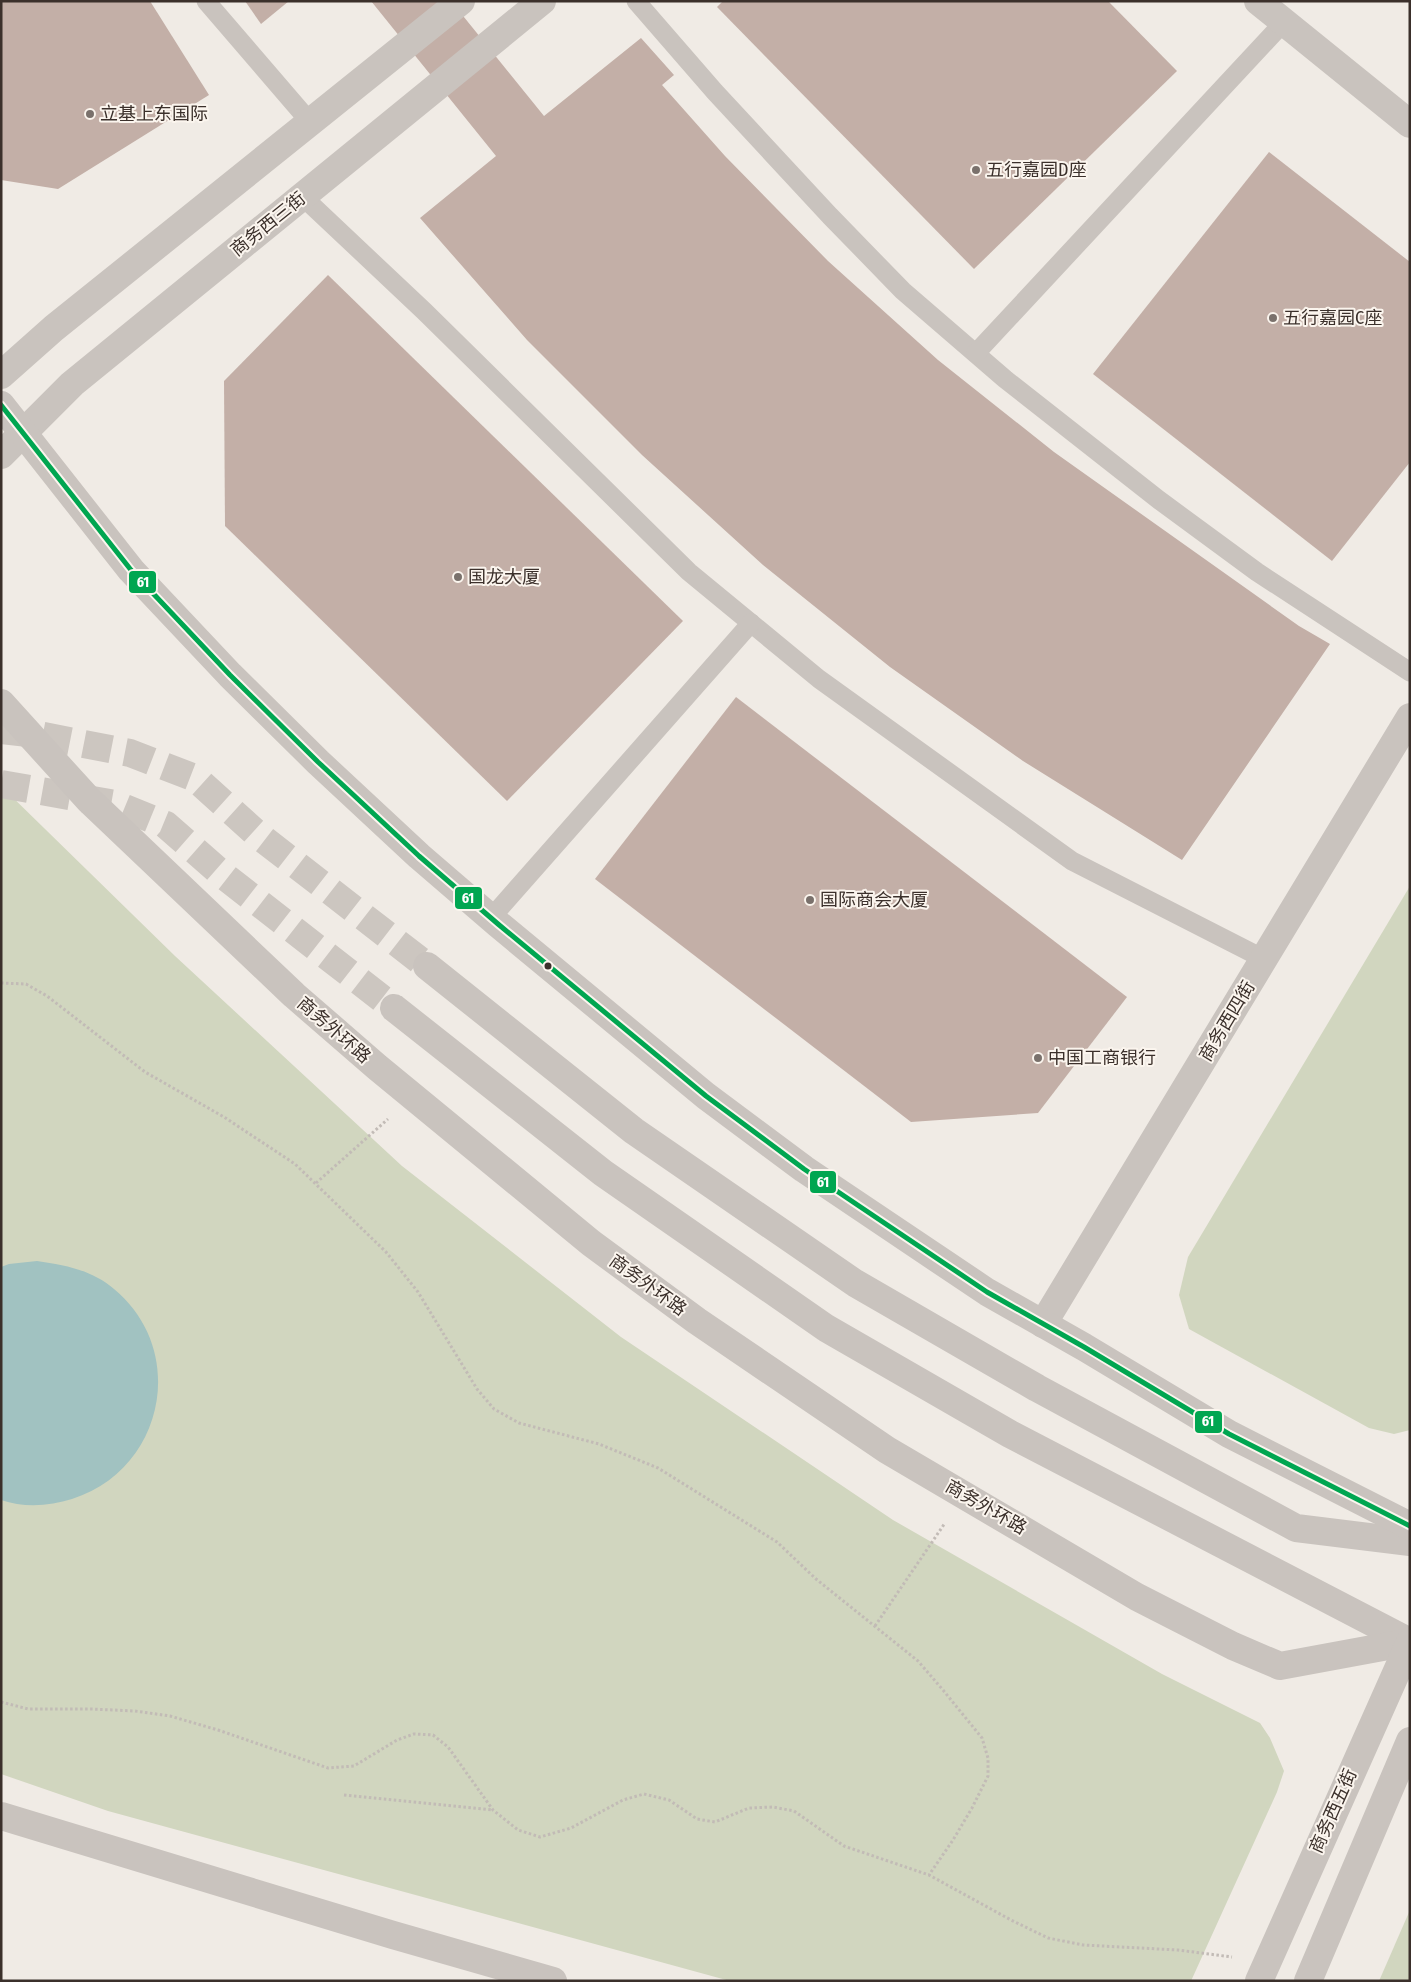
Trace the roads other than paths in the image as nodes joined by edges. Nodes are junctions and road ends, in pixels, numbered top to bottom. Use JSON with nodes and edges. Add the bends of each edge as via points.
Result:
{"nodes":[{"id":1,"x":206,"y":1,"type":"edge"},
{"id":2,"x":461,"y":1,"type":"edge"},
{"id":3,"x":542,"y":1,"type":"edge"},
{"id":4,"x":636,"y":1,"type":"edge"},
{"id":5,"x":1258,"y":1,"type":"edge"},
{"id":6,"x":1283,"y":23,"type":"junction"},
{"id":7,"x":310,"y":122,"type":"junction"},
{"id":8,"x":1410,"y":124,"type":"edge"},
{"id":9,"x":302,"y":196,"type":"junction"},
{"id":10,"x":976,"y":353,"type":"junction"},
{"id":11,"x":1,"y":376,"type":"edge"},
{"id":12,"x":1,"y":405,"type":"edge"},
{"id":13,"x":23,"y":433,"type":"junction"},
{"id":14,"x":1,"y":455,"type":"edge"},
{"id":15,"x":751,"y":623,"type":"junction"},
{"id":16,"x":1410,"y":672,"type":"edge"},
{"id":17,"x":1,"y":703,"type":"edge"},
{"id":18,"x":1410,"y":718,"type":"edge"},
{"id":19,"x":491,"y":918,"type":"junction"},
{"id":20,"x":1264,"y":959,"type":"junction"},
{"id":21,"x":427,"y":966,"type":"tunnel mouth"},
{"id":22,"x":394,"y":1008,"type":"tunnel mouth"},
{"id":23,"x":1043,"y":1324,"type":"junction"},
{"id":24,"x":1410,"y":1526,"type":"edge"},
{"id":25,"x":1410,"y":1542,"type":"edge"},
{"id":26,"x":1410,"y":1642,"type":"edge"},
{"id":27,"x":1410,"y":1741,"type":"edge"},
{"id":28,"x":1,"y":1816,"type":"edge"},
{"id":29,"x":1263,"y":1971,"type":"edge"},
{"id":30,"x":553,"y":1981,"type":"edge"},
{"id":31,"x":1308,"y":1981,"type":"edge"}],
"edges":[{"from":1,"to":7,"type":"lane"},
{"from":2,"to":7,"type":"street"},
{"from":3,"to":9,"type":"street","name":"商务西三街"},
{"from":4,"to":10,"type":"lane","via":[[836,222],[903,291]]},
{"from":5,"to":6,"type":"street"},
{"from":6,"to":8,"type":"street"},
{"from":6,"to":10,"type":"lane"},
{"from":7,"to":11,"type":"street","via":[[54,328]]},
{"from":9,"to":13,"type":"street","name":"商务西三街","via":[[72,384]]},
{"from":9,"to":15,"type":"lane","via":[[424,311],[689,572]]},
{"from":10,"to":16,"type":"lane","via":[[1128,476],[1242,561]]},
{"from":12,"to":13,"type":"street"},
{"from":13,"to":14,"type":"street","name":"商务西三街"},
{"from":13,"to":19,"type":"street","via":[[131,570],[230,675],[318,762]]},
{"from":15,"to":19,"type":"lane"},
{"from":15,"to":20,"type":"lane","via":[[819,679],[1072,861]]},
{"from":17,"to":26,"type":"street","name":"商务外环路","via":[[88,800],[188,896],[294,995],[413,1096],[591,1243],[697,1322],[887,1450],[1137,1596],[1233,1646],[1280,1666]]},
{"from":18,"to":20,"type":"street","name":"商务西四街"},
{"from":19,"to":23,"type":"street","via":[[706,1096],[797,1163],[987,1292]]},
{"from":20,"to":23,"type":"street","name":"商务西四街"},
{"from":21,"to":25,"type":"street","via":[[634,1131],[855,1283],[1037,1388],[1296,1528]]},
{"from":22,"to":26,"type":"street","via":[[603,1174],[826,1328],[1010,1434]]},
{"from":23,"to":24,"type":"street","via":[[1229,1434]]},
{"from":26,"to":29,"type":"street","name":"商务西五街"},
{"from":27,"to":31,"type":"street"},
{"from":28,"to":30,"type":"street"}]}
